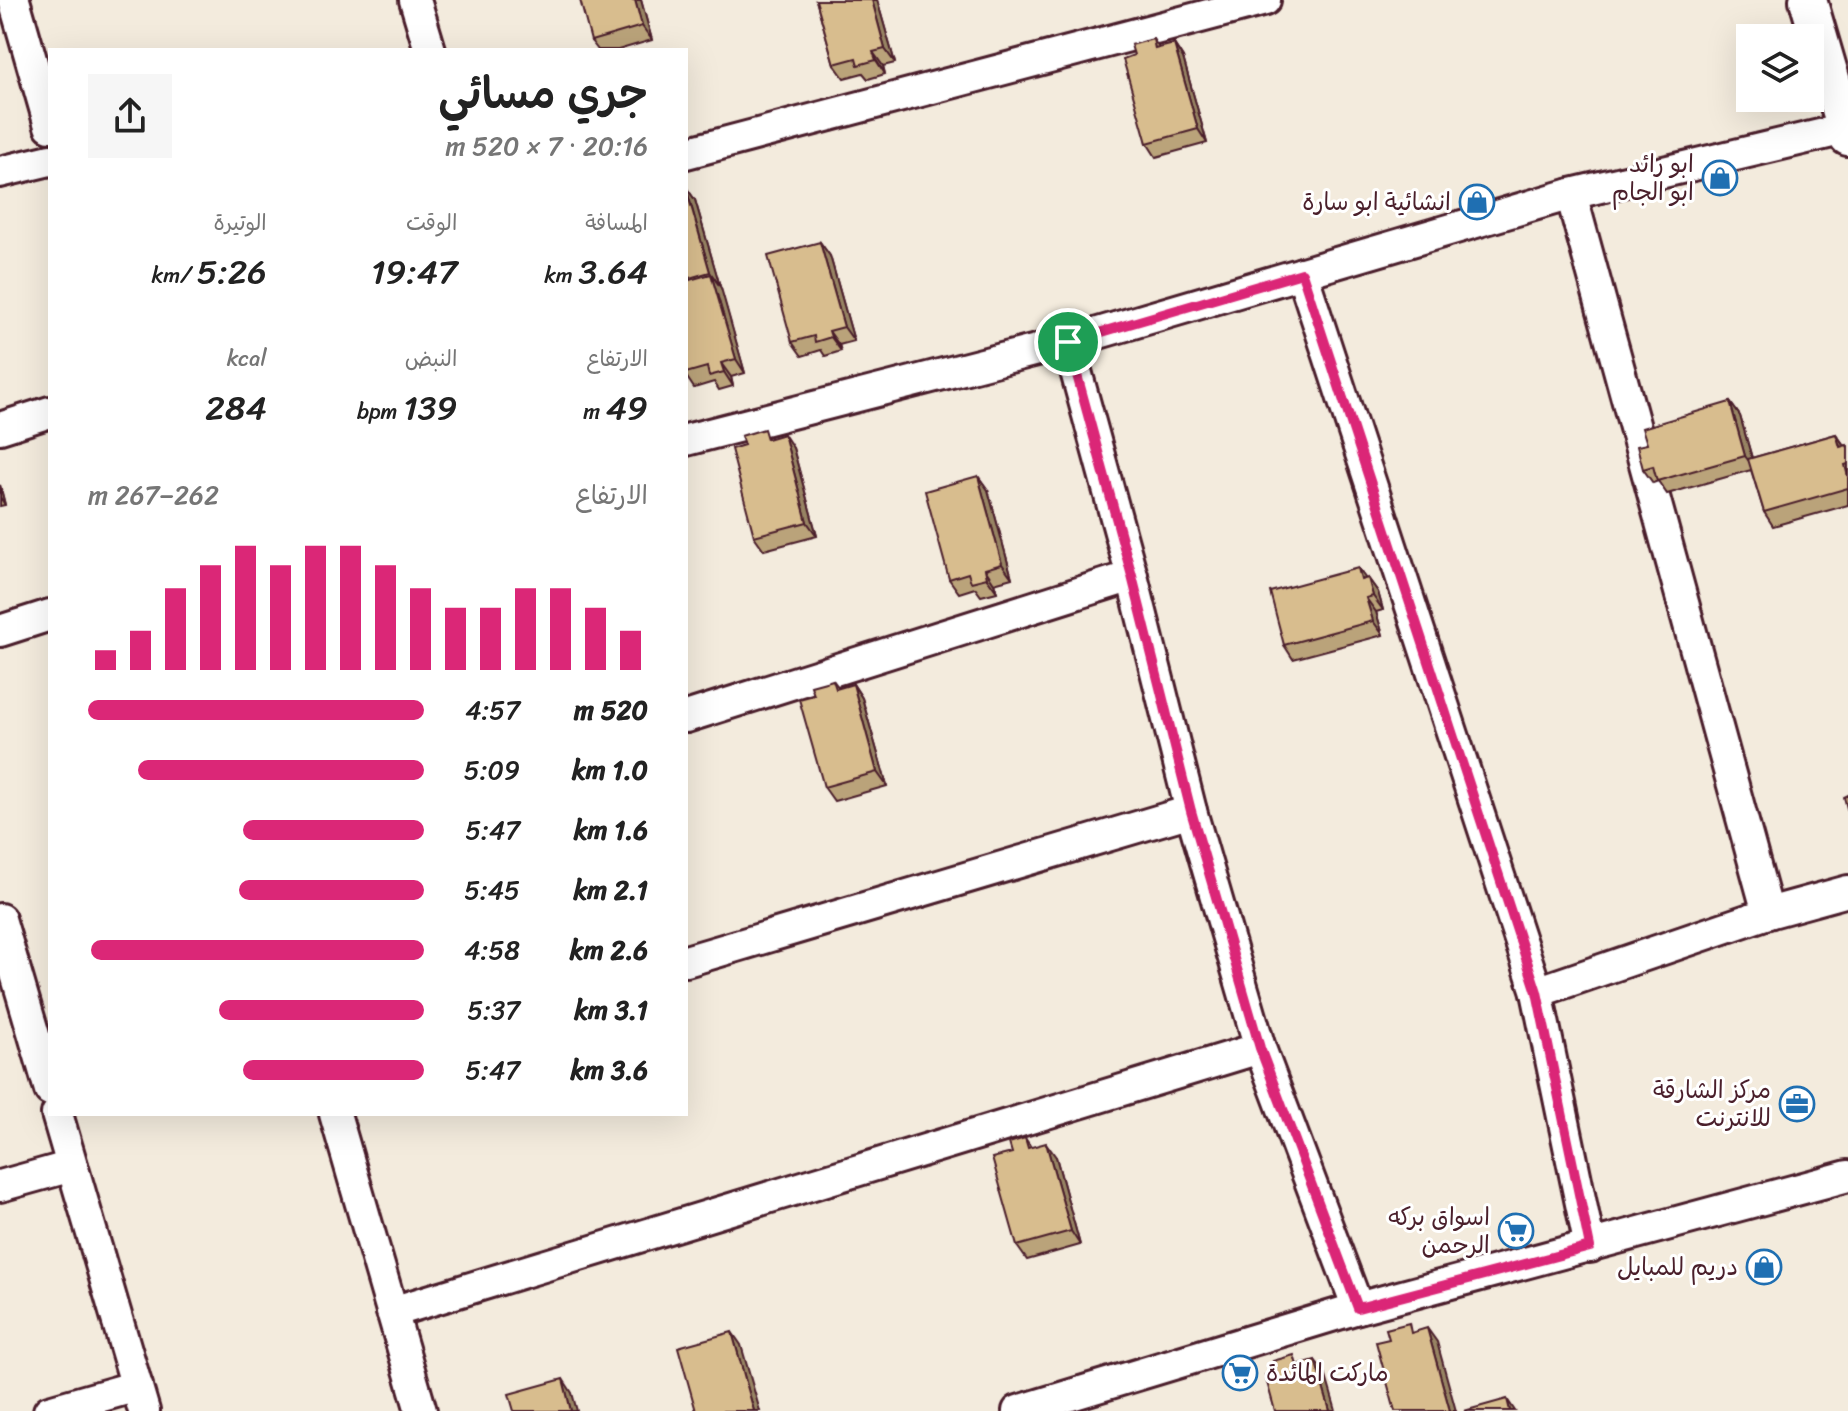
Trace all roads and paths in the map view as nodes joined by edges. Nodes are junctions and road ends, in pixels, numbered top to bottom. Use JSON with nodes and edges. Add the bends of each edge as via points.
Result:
{"nodes":[{"id":1,"x":14,"y":0,"type":"edge"},
{"id":2,"x":415,"y":0,"type":"edge"},
{"id":3,"x":1265,"y":0,"type":"edge"},
{"id":4,"x":1808,"y":0,"type":"edge"},
{"id":5,"x":429,"y":48,"type":"edge"},
{"id":6,"x":1837,"y":55,"type":"edge"},
{"id":7,"x":48,"y":119,"type":"edge"},
{"id":8,"x":1847,"y":133,"type":"edge"},
{"id":9,"x":688,"y":152,"type":"edge"},
{"id":10,"x":48,"y":160,"type":"edge"},
{"id":11,"x":0,"y":172,"type":"edge"},
{"id":12,"x":1571,"y":194,"type":"junction"},
{"id":13,"x":1302,"y":273,"type":"junction"},
{"id":14,"x":1068,"y":342,"type":"junction"},
{"id":15,"x":48,"y":413,"type":"edge"},
{"id":16,"x":0,"y":428,"type":"edge"},
{"id":17,"x":688,"y":439,"type":"edge"},
{"id":18,"x":1132,"y":576,"type":"junction"},
{"id":19,"x":48,"y":616,"type":"edge"},
{"id":20,"x":0,"y":631,"type":"edge"},
{"id":21,"x":688,"y":716,"type":"edge"},
{"id":22,"x":1191,"y":811,"type":"junction"},
{"id":23,"x":1848,"y":891,"type":"edge"},
{"id":24,"x":1768,"y":913,"type":"junction"},
{"id":25,"x":0,"y":922,"type":"edge"},
{"id":26,"x":688,"y":960,"type":"edge"},
{"id":27,"x":1537,"y":992,"type":"junction"},
{"id":28,"x":1260,"y":1048,"type":"junction"},
{"id":29,"x":48,"y":1083,"type":"edge"},
{"id":30,"x":58,"y":1116,"type":"edge"},
{"id":31,"x":336,"y":1116,"type":"edge"},
{"id":32,"x":72,"y":1166,"type":"junction"},
{"id":33,"x":1848,"y":1176,"type":"edge"},
{"id":34,"x":0,"y":1186,"type":"edge"},
{"id":35,"x":1590,"y":1247,"type":"junction"},
{"id":36,"x":1358,"y":1308,"type":"junction"},
{"id":37,"x":392,"y":1312,"type":"junction"},
{"id":38,"x":140,"y":1398,"type":"edge"},
{"id":39,"x":49,"y":1411,"type":"edge"},
{"id":40,"x":421,"y":1411,"type":"edge"},
{"id":41,"x":1018,"y":1411,"type":"edge"}],
"edges":[{"from":1,"to":7,"type":"street"},
{"from":2,"to":5,"type":"street"},
{"from":3,"to":9,"type":"street"},
{"from":4,"to":6,"type":"street"},
{"from":6,"to":8,"type":"street"},
{"from":8,"to":12,"type":"street"},
{"from":10,"to":11,"type":"street"},
{"from":12,"to":13,"type":"street"},
{"from":12,"to":24,"type":"street"},
{"from":13,"to":14,"type":"street"},
{"from":13,"to":27,"type":"street"},
{"from":14,"to":17,"type":"street"},
{"from":14,"to":18,"type":"street"},
{"from":15,"to":16,"type":"street"},
{"from":18,"to":21,"type":"street"},
{"from":18,"to":22,"type":"street"},
{"from":19,"to":20,"type":"street"},
{"from":22,"to":26,"type":"street"},
{"from":22,"to":28,"type":"street"},
{"from":23,"to":24,"type":"street"},
{"from":24,"to":27,"type":"street"},
{"from":25,"to":29,"type":"street"},
{"from":27,"to":35,"type":"street"},
{"from":28,"to":36,"type":"street"},
{"from":28,"to":37,"type":"street"},
{"from":30,"to":32,"type":"street"},
{"from":31,"to":37,"type":"street"},
{"from":32,"to":34,"type":"street"},
{"from":32,"to":38,"type":"street"},
{"from":33,"to":35,"type":"street"},
{"from":35,"to":36,"type":"street"},
{"from":36,"to":41,"type":"street"},
{"from":37,"to":40,"type":"street"},
{"from":38,"to":39,"type":"street"}]}
